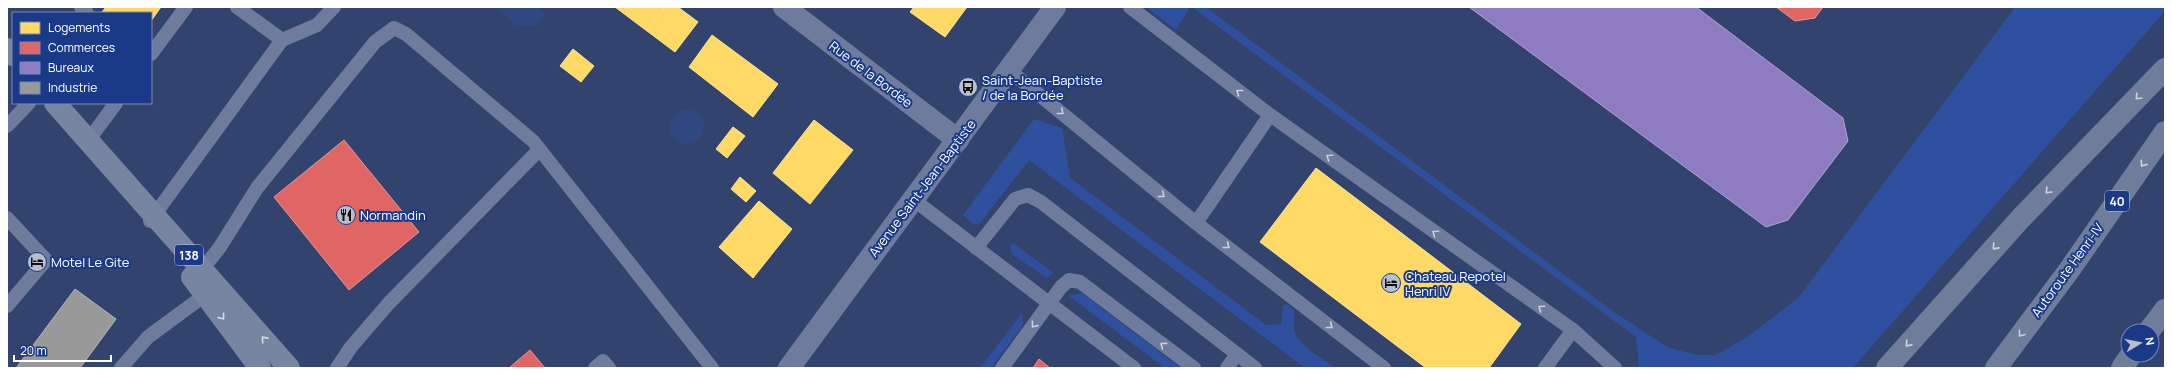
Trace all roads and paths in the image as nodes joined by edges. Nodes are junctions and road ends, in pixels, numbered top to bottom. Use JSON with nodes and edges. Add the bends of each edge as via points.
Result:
{"nodes":[{"id":1,"x":186,"y":7,"type":"edge"},
{"id":2,"x":237,"y":7,"type":"edge"},
{"id":3,"x":334,"y":7,"type":"edge"},
{"id":4,"x":784,"y":7,"type":"edge"},
{"id":5,"x":1055,"y":7,"type":"edge"},
{"id":6,"x":1130,"y":7,"type":"edge"},
{"id":7,"x":282,"y":40,"type":"junction"},
{"id":8,"x":152,"y":53,"type":"edge"},
{"id":9,"x":2165,"y":69,"type":"edge"},
{"id":10,"x":1009,"y":70,"type":"junction"},
{"id":11,"x":28,"y":104,"type":"edge"},
{"id":12,"x":56,"y":104,"type":"edge"},
{"id":13,"x":115,"y":104,"type":"edge"},
{"id":14,"x":1270,"y":116,"type":"junction"},
{"id":15,"x":7,"y":126,"type":"edge"},
{"id":16,"x":2165,"y":132,"type":"edge"},
{"id":17,"x":958,"y":140,"type":"junction"},
{"id":18,"x":88,"y":141,"type":"junction"},
{"id":19,"x":539,"y":150,"type":"junction"},
{"id":20,"x":914,"y":200,"type":"junction"},
{"id":21,"x":7,"y":218,"type":"edge"},
{"id":22,"x":152,"y":218,"type":"junction"},
{"id":23,"x":1196,"y":223,"type":"junction"},
{"id":24,"x":976,"y":248,"type":"junction"},
{"id":25,"x":200,"y":282,"type":"junction"},
{"id":26,"x":1050,"y":304,"type":"junction"},
{"id":27,"x":7,"y":306,"type":"edge"},
{"id":28,"x":2165,"y":310,"type":"edge"},
{"id":29,"x":2155,"y":323,"type":"edge"},
{"id":30,"x":1573,"y":330,"type":"junction"},
{"id":31,"x":1237,"y":354,"type":"junction"},
{"id":32,"x":121,"y":368,"type":"edge"},
{"id":33,"x":260,"y":368,"type":"edge"},
{"id":34,"x":290,"y":368,"type":"edge"},
{"id":35,"x":337,"y":368,"type":"edge"},
{"id":36,"x":595,"y":368,"type":"edge"},
{"id":37,"x":609,"y":368,"type":"edge"},
{"id":38,"x":712,"y":368,"type":"edge"},
{"id":39,"x":789,"y":368,"type":"edge"},
{"id":40,"x":1002,"y":368,"type":"edge"},
{"id":41,"x":1134,"y":368,"type":"edge"},
{"id":42,"x":1194,"y":368,"type":"edge"},
{"id":43,"x":1227,"y":368,"type":"edge"},
{"id":44,"x":1255,"y":368,"type":"edge"},
{"id":45,"x":1384,"y":368,"type":"edge"},
{"id":46,"x":1545,"y":368,"type":"edge"},
{"id":47,"x":1615,"y":368,"type":"edge"},
{"id":48,"x":1887,"y":368,"type":"edge"},
{"id":49,"x":1996,"y":368,"type":"edge"}],
"edges":[{"from":1,"to":8,"type":"lane"},
{"from":2,"to":7,"type":"lane"},
{"from":3,"to":7,"type":"lane","via":[[317,25]]},
{"from":4,"to":17,"type":"street","name":"Rue de la Bordée"},
{"from":5,"to":10,"type":"street","name":"Avenue Saint-Jean-Baptiste"},
{"from":14,"to":6,"type":"lane","one_way":true},
{"from":7,"to":22,"type":"lane"},
{"from":9,"to":48,"type":"highway","one_way":true,"via":[[2021,218]]},
{"from":10,"to":17,"type":"street","name":"Avenue Saint-Jean-Baptiste"},
{"from":10,"to":23,"type":"lane","one_way":true},
{"from":11,"to":15,"type":"lane"},
{"from":12,"to":18,"type":"main road","number":"138"},
{"from":13,"to":18,"type":"lane"},
{"from":14,"to":23,"type":"lane"},
{"from":30,"to":14,"type":"lane","one_way":true},
{"from":16,"to":49,"type":"highway","name":"Autoroute Henri-IV","number":"40","one_way":true,"via":[[2070,269]]},
{"from":17,"to":20,"type":"street","name":"Avenue Saint-Jean-Baptiste"},
{"from":18,"to":22,"type":"main road","number":"138"},
{"from":19,"to":25,"type":"lane","via":[[533,141],[406,34],[394,28],[375,42],[257,188]]},
{"from":19,"to":35,"type":"lane","via":[[390,303],[351,347]]},
{"from":19,"to":38,"type":"lane"},
{"from":20,"to":24,"type":"lane"},
{"from":20,"to":39,"type":"street","name":"Avenue Saint-Jean-Baptiste"},
{"from":21,"to":27,"type":"lane","via":[[46,260]]},
{"from":22,"to":25,"type":"main road","number":"138"},
{"from":23,"to":45,"type":"lane","one_way":true},
{"from":24,"to":26,"type":"lane"},
{"from":24,"to":31,"type":"lane","via":[[1015,200],[1028,195],[1041,202]]},
{"from":25,"to":32,"type":"lane"},
{"from":25,"to":33,"type":"main road","number":"138","one_way":true},
{"from":34,"to":25,"type":"main road","number":"138","one_way":true},
{"from":26,"to":40,"type":"lane","one_way":true},
{"from":26,"to":41,"type":"lane"},
{"from":42,"to":26,"type":"lane","one_way":true,"via":[[1080,282],[1069,280]]},
{"from":28,"to":29,"type":"highway"},
{"from":30,"to":46,"type":"lane"},
{"from":30,"to":47,"type":"lane"},
{"from":31,"to":43,"type":"lane"},
{"from":31,"to":44,"type":"lane"},
{"from":36,"to":37,"type":"lane","via":[[603,361]]}]}
